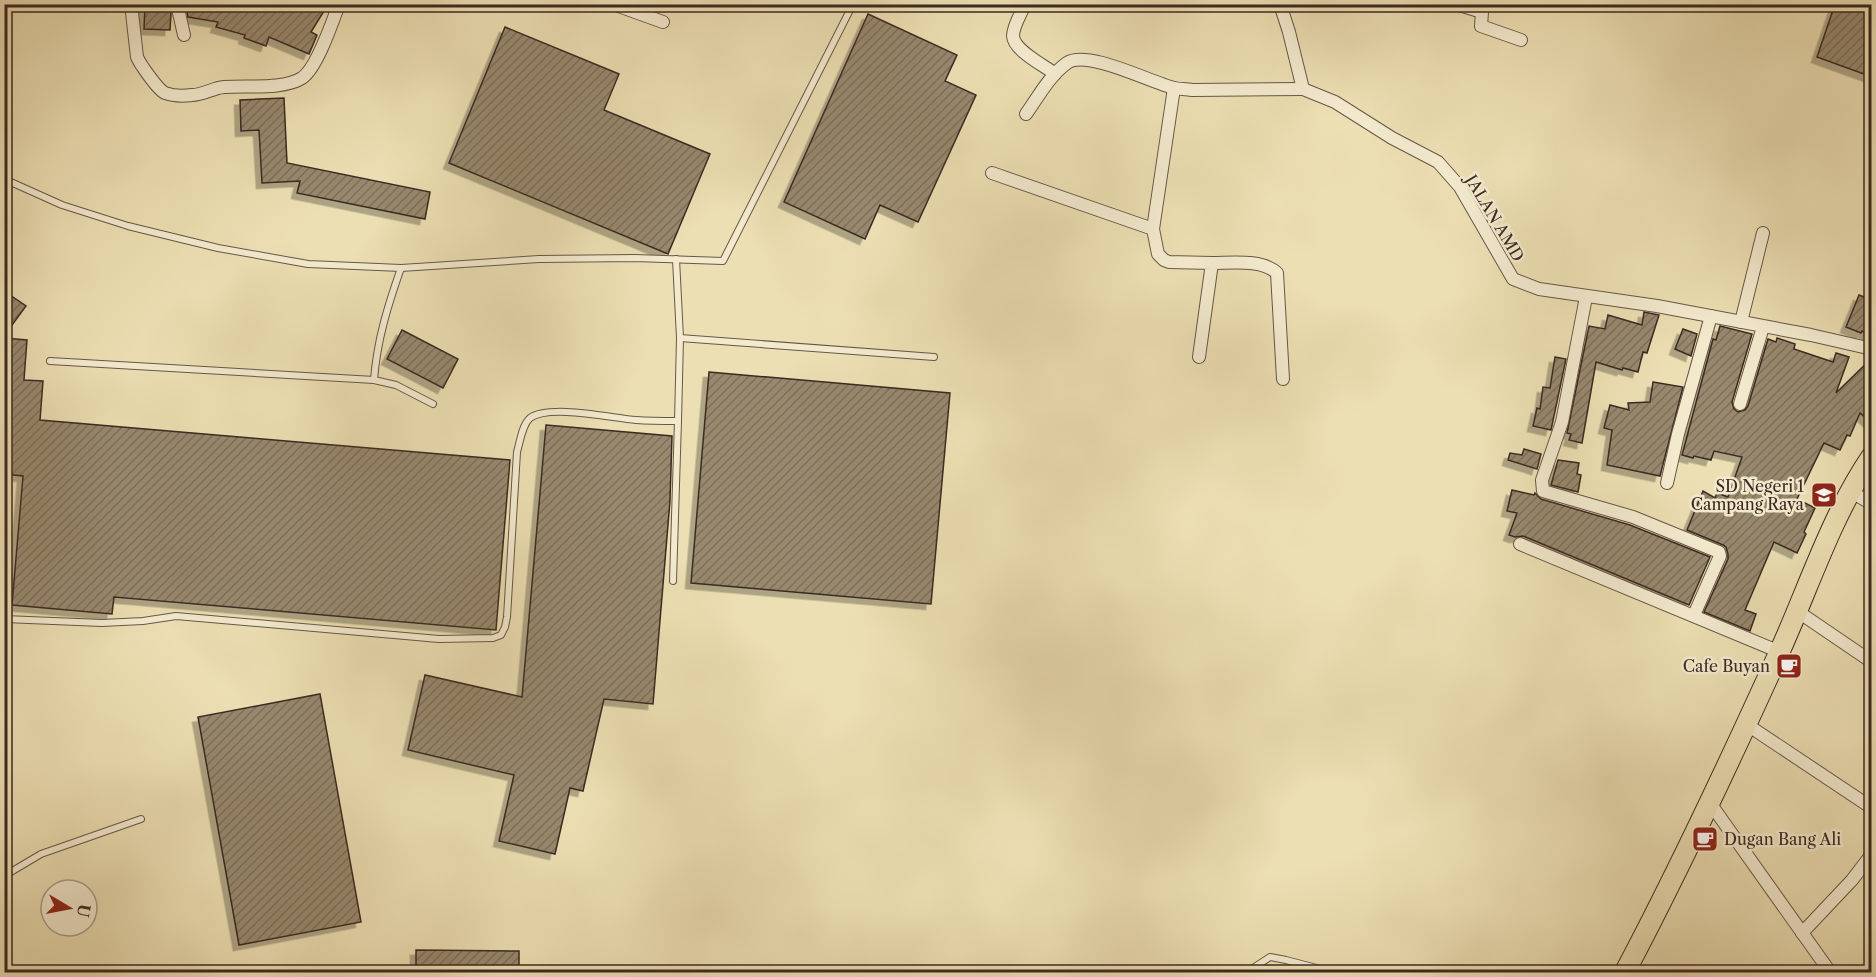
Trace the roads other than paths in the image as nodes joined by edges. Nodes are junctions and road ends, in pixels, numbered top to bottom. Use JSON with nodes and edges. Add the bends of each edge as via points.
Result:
{"nodes":[{"id":1,"x":130,"y":4,"type":"edge"},
{"id":2,"x":177,"y":4,"type":"edge"},
{"id":3,"x":339,"y":4,"type":"edge"},
{"id":4,"x":613,"y":4,"type":"edge"},
{"id":5,"x":853,"y":4,"type":"edge"},
{"id":6,"x":1025,"y":4,"type":"edge"},
{"id":7,"x":1280,"y":4,"type":"edge"},
{"id":8,"x":1456,"y":4,"type":"edge"},
{"id":9,"x":663,"y":22,"type":"dead end"},
{"id":10,"x":184,"y":35,"type":"dead end"},
{"id":11,"x":1521,"y":40,"type":"dead end"},
{"id":12,"x":1055,"y":74,"type":"junction"},
{"id":13,"x":1174,"y":88,"type":"junction"},
{"id":14,"x":1303,"y":89,"type":"junction"},
{"id":15,"x":1026,"y":114,"type":"dead end"},
{"id":16,"x":992,"y":173,"type":"dead end"},
{"id":17,"x":4,"y":179,"type":"edge"},
{"id":18,"x":1153,"y":229,"type":"junction"},
{"id":19,"x":1763,"y":232,"type":"dead end"},
{"id":20,"x":676,"y":260,"type":"junction"},
{"id":21,"x":1212,"y":263,"type":"junction"},
{"id":22,"x":401,"y":268,"type":"junction"},
{"id":23,"x":1586,"y":297,"type":"junction"},
{"id":24,"x":1711,"y":316,"type":"junction"},
{"id":25,"x":1741,"y":322,"type":"junction"},
{"id":26,"x":1763,"y":327,"type":"junction"},
{"id":27,"x":680,"y":338,"type":"junction"},
{"id":28,"x":1872,"y":349,"type":"edge"},
{"id":29,"x":934,"y":357,"type":"dead end"},
{"id":30,"x":1199,"y":357,"type":"dead end"},
{"id":31,"x":50,"y":360,"type":"dead end"},
{"id":32,"x":1282,"y":379,"type":"dead end"},
{"id":33,"x":374,"y":380,"type":"junction"},
{"id":34,"x":433,"y":404,"type":"dead end"},
{"id":35,"x":1740,"y":404,"type":"dead end"},
{"id":36,"x":678,"y":421,"type":"junction"},
{"id":37,"x":1872,"y":456,"type":"edge"},
{"id":38,"x":1667,"y":483,"type":"dead end"},
{"id":39,"x":1850,"y":491,"type":"junction"},
{"id":40,"x":1872,"y":504,"type":"edge"},
{"id":41,"x":1520,"y":544,"type":"dead end"},
{"id":42,"x":673,"y":581,"type":"dead end"},
{"id":43,"x":1797,"y":611,"type":"junction"},
{"id":44,"x":1694,"y":615,"type":"junction"},
{"id":45,"x":4,"y":619,"type":"edge"},
{"id":46,"x":1780,"y":652,"type":"junction"},
{"id":47,"x":1872,"y":662,"type":"edge"},
{"id":48,"x":1746,"y":724,"type":"junction"},
{"id":49,"x":1710,"y":802,"type":"junction"},
{"id":50,"x":1872,"y":808,"type":"edge"},
{"id":51,"x":141,"y":819,"type":"dead end"},
{"id":52,"x":1872,"y":854,"type":"edge"},
{"id":53,"x":4,"y":876,"type":"edge"},
{"id":54,"x":1802,"y":933,"type":"junction"},
{"id":55,"x":1252,"y":972,"type":"edge"},
{"id":56,"x":1332,"y":972,"type":"edge"},
{"id":57,"x":1625,"y":972,"type":"edge"},
{"id":58,"x":1830,"y":972,"type":"edge"}],
"edges":[{"from":1,"to":3,"type":"street","via":[[140,64],[165,93],[195,96],[221,87],[280,85],[303,78],[319,56]]},
{"from":2,"to":10,"type":"street"},
{"from":4,"to":9,"type":"street"},
{"from":5,"to":20,"type":"lane","via":[[723,261]]},
{"from":6,"to":12,"type":"street","via":[[1013,36],[1017,47]]},
{"from":7,"to":14,"type":"street"},
{"from":8,"to":11,"type":"street","via":[[1482,12],[1481,26]]},
{"from":12,"to":13,"type":"street","via":[[1069,61],[1083,59]]},
{"from":12,"to":15,"type":"street"},
{"from":13,"to":14,"type":"street"},
{"from":13,"to":18,"type":"street"},
{"from":14,"to":23,"type":"street","name":"JALAN AMD","via":[[1335,102],[1438,162],[1460,187],[1512,279],[1539,289]]},
{"from":16,"to":18,"type":"street"},
{"from":17,"to":22,"type":"lane","via":[[62,205],[218,248],[308,264]]},
{"from":18,"to":21,"type":"street","via":[[1158,255],[1164,260]]},
{"from":19,"to":25,"type":"street"},
{"from":20,"to":22,"type":"lane","via":[[539,259]]},
{"from":20,"to":27,"type":"lane"},
{"from":21,"to":30,"type":"street"},
{"from":21,"to":32,"type":"street","via":[[1259,265],[1277,273]]},
{"from":22,"to":33,"type":"lane","via":[[376,351]]},
{"from":23,"to":24,"type":"street","name":"JALAN AMD"},
{"from":23,"to":44,"type":"street","via":[[1562,422],[1541,486],[1543,491],[1633,517],[1719,552]]},
{"from":24,"to":25,"type":"street","name":"JALAN AMD"},
{"from":24,"to":38,"type":"street"},
{"from":25,"to":26,"type":"street","name":"JALAN AMD"},
{"from":26,"to":28,"type":"street","name":"JALAN AMD"},
{"from":26,"to":35,"type":"street"},
{"from":27,"to":29,"type":"lane"},
{"from":27,"to":36,"type":"lane"},
{"from":31,"to":33,"type":"lane"},
{"from":33,"to":34,"type":"lane","via":[[396,385]]},
{"from":36,"to":42,"type":"lane"},
{"from":36,"to":45,"type":"lane","via":[[543,412],[529,419],[517,452],[507,617],[501,635],[493,638],[439,639],[176,616],[102,623]]},
{"from":37,"to":39,"type":"main road"},
{"from":39,"to":40,"type":"street"},
{"from":39,"to":43,"type":"main road"},
{"from":41,"to":44,"type":"street"},
{"from":43,"to":46,"type":"main road"},
{"from":43,"to":47,"type":"street"},
{"from":44,"to":46,"type":"street"},
{"from":46,"to":48,"type":"main road"},
{"from":48,"to":49,"type":"main road"},
{"from":48,"to":50,"type":"street"},
{"from":49,"to":54,"type":"street"},
{"from":49,"to":57,"type":"main road"},
{"from":51,"to":53,"type":"lane","via":[[41,854]]},
{"from":52,"to":54,"type":"street"},
{"from":54,"to":58,"type":"street"},
{"from":55,"to":56,"type":"lane","via":[[1269,957]]}]}
